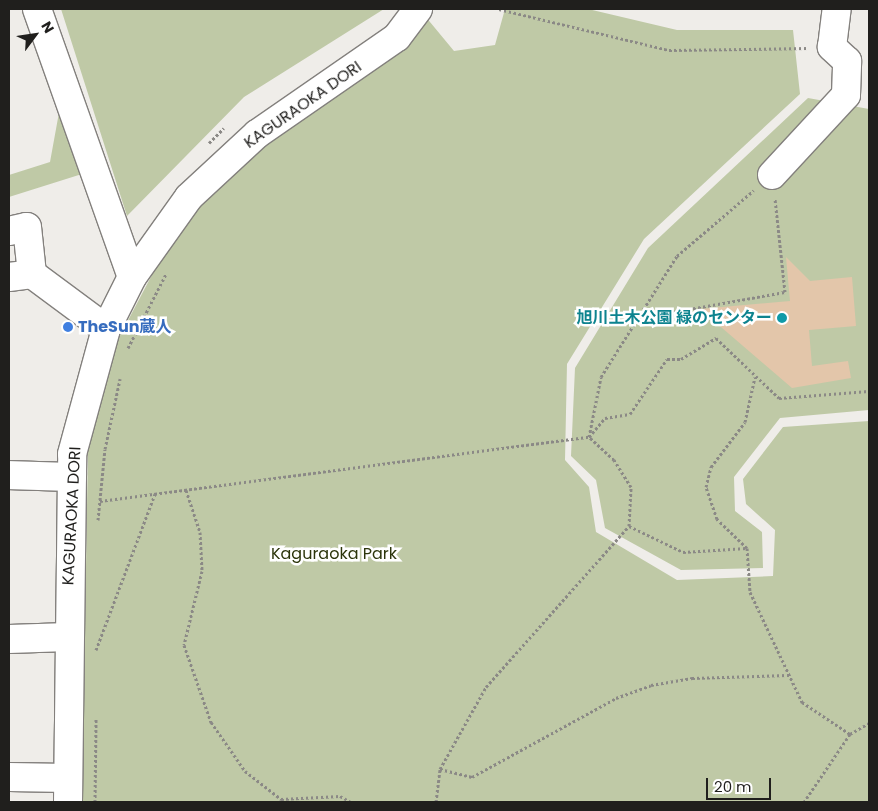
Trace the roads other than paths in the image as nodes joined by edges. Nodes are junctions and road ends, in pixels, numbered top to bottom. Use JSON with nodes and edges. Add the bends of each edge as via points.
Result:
{"nodes":[{"id":1,"x":37,"y":9,"type":"edge"},
{"id":2,"x":418,"y":9,"type":"edge"},
{"id":3,"x":837,"y":9,"type":"edge"},
{"id":4,"x":772,"y":175,"type":"road end"},
{"id":5,"x":9,"y":231,"type":"edge"},
{"id":6,"x":21,"y":276,"type":"edge"},
{"id":7,"x":132,"y":277,"type":"junction"},
{"id":8,"x":106,"y":328,"type":"junction"},
{"id":9,"x":9,"y":475,"type":"edge"},
{"id":10,"x":72,"y":477,"type":"junction"},
{"id":11,"x":68,"y":637,"type":"junction"},
{"id":12,"x":9,"y":640,"type":"edge"},
{"id":13,"x":9,"y":777,"type":"edge"},
{"id":14,"x":68,"y":790,"type":"edge"}],
"edges":[{"from":1,"to":7,"type":"street"},
{"from":2,"to":7,"type":"street","name":"KAGURAOKA DORI","via":[[397,37],[256,134],[189,197]]},
{"from":3,"to":4,"type":"street","via":[[832,47],[847,61],[846,95]]},
{"from":5,"to":6,"type":"street","via":[[27,227]]},
{"from":6,"to":8,"type":"street"},
{"from":7,"to":8,"type":"street","name":"KAGURAOKA DORI"},
{"from":8,"to":10,"type":"street","name":"KAGURAOKA DORI","via":[[72,454]]},
{"from":9,"to":10,"type":"street"},
{"from":10,"to":11,"type":"street","name":"KAGURAOKA DORI"},
{"from":11,"to":12,"type":"street"},
{"from":11,"to":14,"type":"street","name":"KAGURAOKA DORI"},
{"from":13,"to":14,"type":"street"}]}
